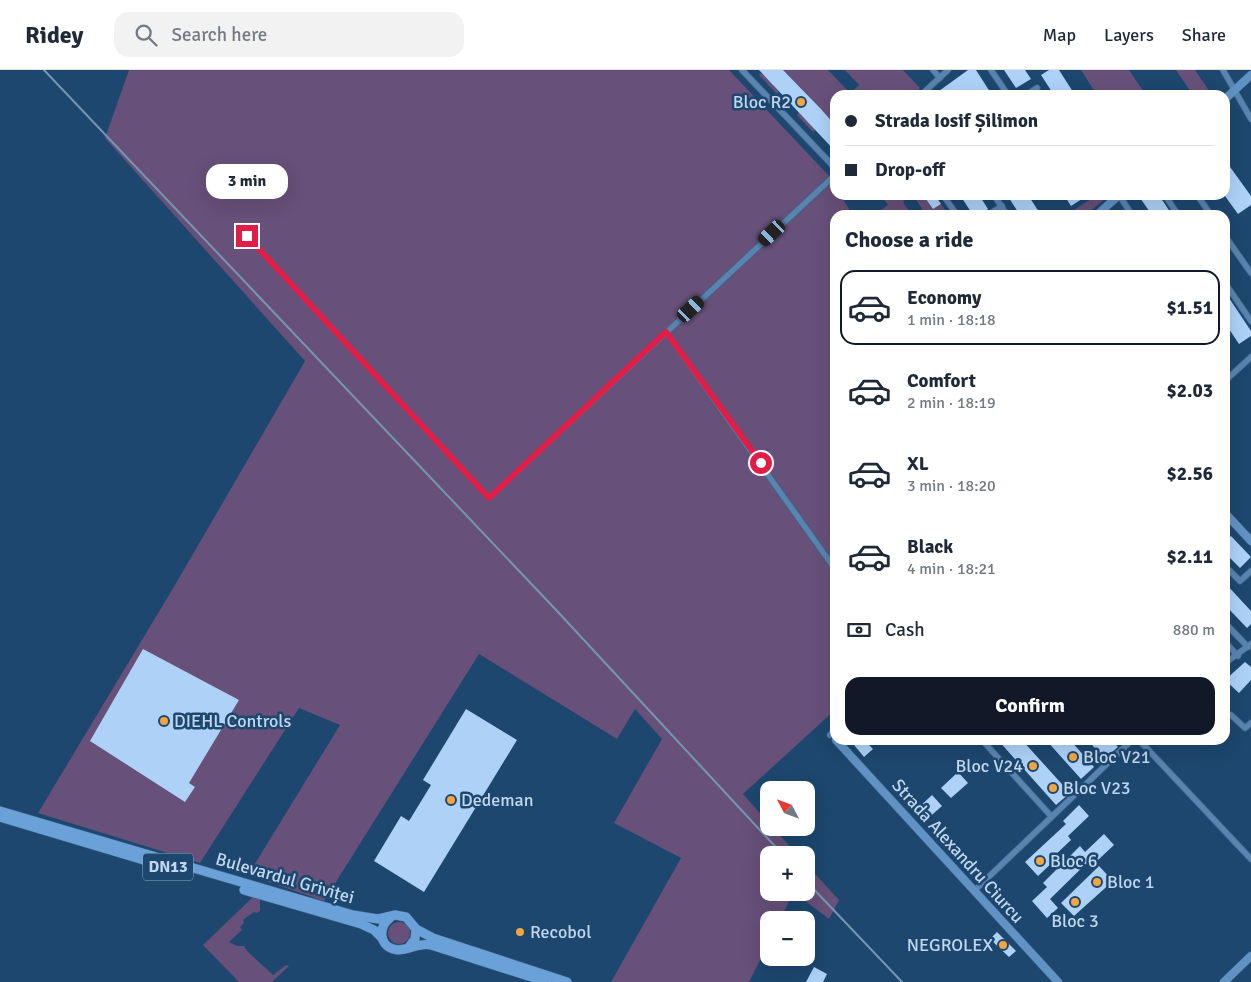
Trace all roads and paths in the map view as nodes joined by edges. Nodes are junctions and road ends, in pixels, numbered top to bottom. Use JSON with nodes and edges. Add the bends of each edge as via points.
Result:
{"nodes":[{"id":1,"x":742,"y":70,"type":"edge"},
{"id":2,"x":933,"y":70,"type":"edge"},
{"id":3,"x":948,"y":70,"type":"edge"},
{"id":4,"x":991,"y":70,"type":"edge"},
{"id":5,"x":1223,"y":70,"type":"edge"},
{"id":6,"x":1251,"y":75,"type":"edge"},
{"id":7,"x":940,"y":78,"type":"junction"},
{"id":8,"x":1037,"y":88,"type":"dead end"},
{"id":9,"x":928,"y":90,"type":"edge"},
{"id":10,"x":1005,"y":90,"type":"edge"},
{"id":11,"x":1034,"y":90,"type":"edge"},
{"id":12,"x":1236,"y":90,"type":"junction"},
{"id":13,"x":1230,"y":95,"type":"edge"},
{"id":14,"x":1251,"y":119,"type":"edge"},
{"id":15,"x":830,"y":163,"type":"edge"},
{"id":16,"x":830,"y":180,"type":"edge"},
{"id":17,"x":998,"y":200,"type":"edge"},
{"id":18,"x":1114,"y":200,"type":"edge"},
{"id":19,"x":1002,"y":206,"type":"junction"},
{"id":20,"x":996,"y":210,"type":"edge"},
{"id":21,"x":1005,"y":210,"type":"edge"},
{"id":22,"x":1102,"y":210,"type":"edge"},
{"id":23,"x":247,"y":236,"type":"dead end"},
{"id":24,"x":1230,"y":243,"type":"edge"},
{"id":25,"x":1251,"y":273,"type":"edge"},
{"id":26,"x":1230,"y":290,"type":"edge"},
{"id":27,"x":1251,"y":321,"type":"edge"},
{"id":28,"x":666,"y":332,"type":"junction"},
{"id":29,"x":1251,"y":357,"type":"edge"},
{"id":30,"x":1230,"y":376,"type":"edge"},
{"id":31,"x":1230,"y":518,"type":"edge"},
{"id":32,"x":1251,"y":541,"type":"edge"},
{"id":33,"x":830,"y":562,"type":"edge"},
{"id":34,"x":1230,"y":571,"type":"edge"},
{"id":35,"x":1251,"y":571,"type":"edge"},
{"id":36,"x":1230,"y":628,"type":"edge"},
{"id":37,"x":1249,"y":646,"type":"edge"},
{"id":38,"x":1230,"y":647,"type":"edge"},
{"id":39,"x":1238,"y":656,"type":"junction"},
{"id":40,"x":1230,"y":660,"type":"edge"},
{"id":41,"x":1232,"y":715,"type":"dead end"},
{"id":42,"x":1251,"y":723,"type":"edge"},
{"id":43,"x":842,"y":745,"type":"edge"},
{"id":44,"x":987,"y":745,"type":"edge"},
{"id":45,"x":1127,"y":745,"type":"edge"},
{"id":46,"x":1144,"y":745,"type":"edge"},
{"id":47,"x":0,"y":811,"type":"edge"},
{"id":48,"x":1052,"y":816,"type":"junction"},
{"id":49,"x":0,"y":817,"type":"edge"},
{"id":50,"x":1251,"y":859,"type":"edge"},
{"id":51,"x":975,"y":890,"type":"junction"},
{"id":52,"x":390,"y":918,"type":"junction"},
{"id":53,"x":416,"y":929,"type":"junction"},
{"id":54,"x":382,"y":938,"type":"junction"},
{"id":55,"x":409,"y":947,"type":"junction"},
{"id":56,"x":1251,"y":956,"type":"edge"},
{"id":57,"x":547,"y":982,"type":"edge"},
{"id":58,"x":567,"y":982,"type":"edge"},
{"id":59,"x":1058,"y":982,"type":"edge"},
{"id":60,"x":1224,"y":982,"type":"edge"}],
"edges":[{"from":1,"to":15,"type":"street"},
{"from":2,"to":7,"type":"street"},
{"from":3,"to":7,"type":"street"},
{"from":4,"to":10,"type":"street"},
{"from":5,"to":12,"type":"street"},
{"from":6,"to":12,"type":"street"},
{"from":7,"to":9,"type":"street"},
{"from":8,"to":11,"type":"street"},
{"from":12,"to":13,"type":"street"},
{"from":12,"to":14,"type":"street"},
{"from":16,"to":28,"type":"street"},
{"from":17,"to":19,"type":"street"},
{"from":18,"to":22,"type":"street"},
{"from":19,"to":20,"type":"street"},
{"from":19,"to":21,"type":"street"},
{"from":23,"to":28,"type":"street","via":[[489,498]]},
{"from":24,"to":25,"type":"street"},
{"from":26,"to":27,"type":"street"},
{"from":28,"to":33,"type":"street"},
{"from":29,"to":30,"type":"street"},
{"from":31,"to":32,"type":"street"},
{"from":34,"to":35,"type":"street","via":[[1240,581]]},
{"from":36,"to":37,"type":"street"},
{"from":37,"to":39,"type":"street"},
{"from":38,"to":39,"type":"street"},
{"from":39,"to":40,"type":"street"},
{"from":41,"to":42,"type":"street","via":[[1245,728]]},
{"from":43,"to":51,"type":"street","name":"Strada Alexandru Ciurcu"},
{"from":44,"to":48,"type":"street"},
{"from":45,"to":48,"type":"street"},
{"from":46,"to":50,"type":"street"},
{"from":47,"to":52,"type":"main road","name":"Bulevardul Griviței","via":[[339,911],[370,919]]},
{"from":48,"to":51,"type":"street"},
{"from":49,"to":54,"type":"main road","name":"Bulevardul Griviței","number":"DN13","via":[[368,926]]},
{"from":51,"to":59,"type":"street","name":"Strada Alexandru Ciurcu"},
{"from":52,"to":53,"type":"main road","via":[[406,917]]},
{"from":52,"to":54,"type":"main road","via":[[382,929]]},
{"from":53,"to":55,"type":"main road","via":[[415,939]]},
{"from":53,"to":58,"type":"main road","via":[[434,938]]},
{"from":54,"to":55,"type":"main road","via":[[393,949]]},
{"from":55,"to":57,"type":"main road","via":[[431,945]]},
{"from":56,"to":60,"type":"street"}]}
